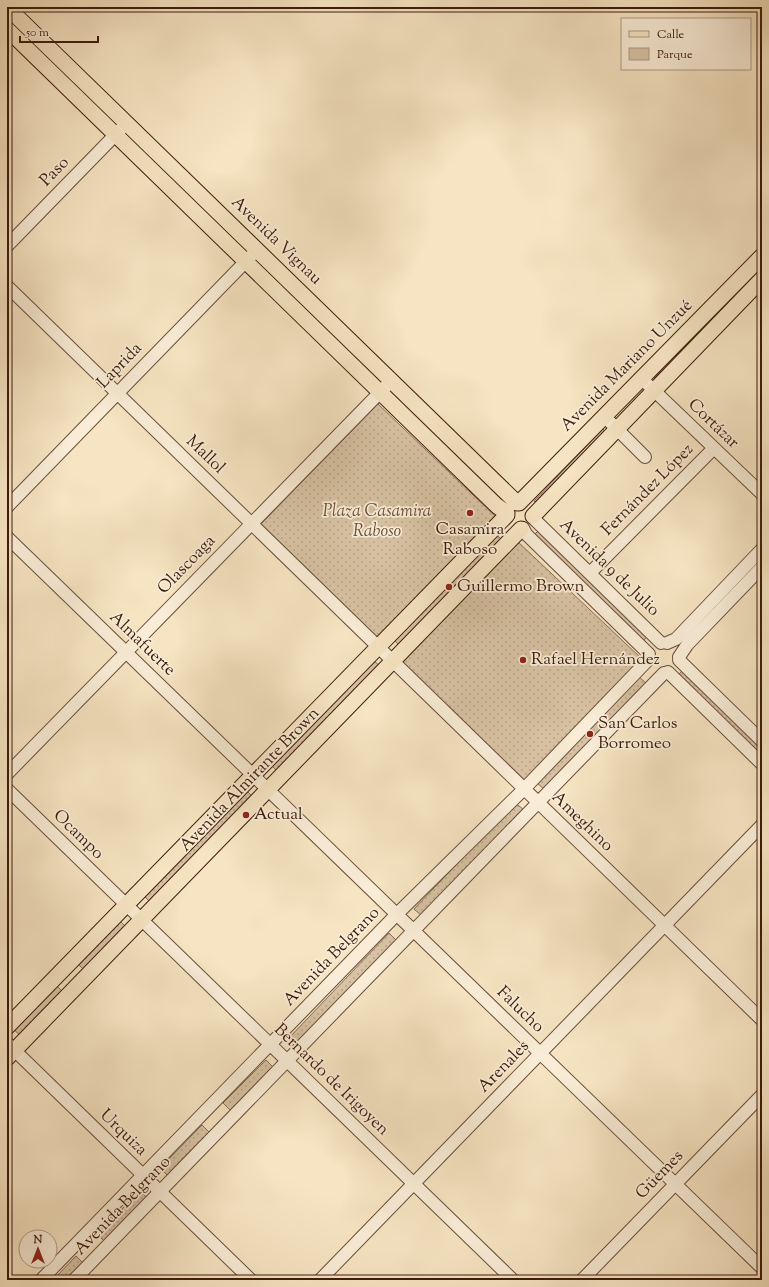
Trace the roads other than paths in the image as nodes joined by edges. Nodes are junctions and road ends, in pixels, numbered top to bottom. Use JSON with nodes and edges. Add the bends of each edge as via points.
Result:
{"nodes":[{"id":1,"x":8,"y":7,"type":"edge"},
{"id":2,"x":7,"y":29,"type":"edge"},
{"id":3,"x":127,"y":122,"type":"junction"},
{"id":4,"x":115,"y":134,"type":"junction"},
{"id":5,"x":7,"y":246,"type":"edge"},
{"id":6,"x":258,"y":249,"type":"junction"},
{"id":7,"x":762,"y":256,"type":"edge"},
{"id":8,"x":246,"y":262,"type":"junction"},
{"id":9,"x":762,"y":279,"type":"edge"},
{"id":10,"x":7,"y":286,"type":"edge"},
{"id":11,"x":641,"y":378,"type":"junction"},
{"id":12,"x":392,"y":380,"type":"junction"},
{"id":13,"x":654,"y":391,"type":"junction"},
{"id":14,"x":380,"y":392,"type":"junction"},
{"id":15,"x":117,"y":394,"type":"junction"},
{"id":16,"x":604,"y":416,"type":"junction"},
{"id":17,"x":617,"y":429,"type":"junction"},
{"id":18,"x":714,"y":448,"type":"junction"},
{"id":19,"x":645,"y":457,"type":"dead end"},
{"id":20,"x":762,"y":494,"type":"edge"},
{"id":21,"x":7,"y":507,"type":"edge"},
{"id":22,"x":513,"y":509,"type":"junction"},
{"id":23,"x":527,"y":523,"type":"junction"},
{"id":24,"x":251,"y":524,"type":"junction"},
{"id":25,"x":7,"y":537,"type":"edge"},
{"id":26,"x":762,"y":549,"type":"edge"},
{"id":27,"x":762,"y":567,"type":"edge"},
{"id":28,"x":590,"y":573,"type":"junction"},
{"id":29,"x":731,"y":590,"type":"junction"},
{"id":30,"x":664,"y":643,"type":"junction"},
{"id":31,"x":379,"y":648,"type":"junction"},
{"id":32,"x":126,"y":652,"type":"junction"},
{"id":33,"x":649,"y":657,"type":"junction"},
{"id":34,"x":679,"y":658,"type":"junction"},
{"id":35,"x":392,"y":661,"type":"junction"},
{"id":36,"x":666,"y":673,"type":"junction"},
{"id":37,"x":762,"y":741,"type":"edge"},
{"id":38,"x":762,"y":764,"type":"edge"},
{"id":39,"x":7,"y":774,"type":"edge"},
{"id":40,"x":253,"y":776,"type":"junction"},
{"id":41,"x":7,"y":789,"type":"edge"},
{"id":42,"x":268,"y":789,"type":"junction"},
{"id":43,"x":524,"y":789,"type":"junction"},
{"id":44,"x":538,"y":802,"type":"junction"},
{"id":45,"x":762,"y":825,"type":"edge"},
{"id":46,"x":126,"y":905,"type":"junction"},
{"id":47,"x":397,"y":914,"type":"junction"},
{"id":48,"x":141,"y":920,"type":"junction"},
{"id":49,"x":664,"y":925,"type":"junction"},
{"id":50,"x":414,"y":931,"type":"junction"},
{"id":51,"x":762,"y":1020,"type":"edge"},
{"id":52,"x":7,"y":1027,"type":"edge"},
{"id":53,"x":271,"y":1045,"type":"junction"},
{"id":54,"x":9,"y":1051,"type":"edge"},
{"id":55,"x":540,"y":1053,"type":"junction"},
{"id":56,"x":287,"y":1061,"type":"junction"},
{"id":57,"x":762,"y":1095,"type":"edge"},
{"id":58,"x":144,"y":1176,"type":"junction"},
{"id":59,"x":414,"y":1184,"type":"junction"},
{"id":60,"x":675,"y":1184,"type":"junction"},
{"id":61,"x":160,"y":1192,"type":"junction"},
{"id":62,"x":762,"y":1268,"type":"edge"},
{"id":63,"x":41,"y":1280,"type":"edge"},
{"id":64,"x":74,"y":1280,"type":"edge"},
{"id":65,"x":251,"y":1280,"type":"edge"},
{"id":66,"x":320,"y":1280,"type":"edge"},
{"id":67,"x":513,"y":1280,"type":"edge"},
{"id":68,"x":582,"y":1280,"type":"edge"}],
"edges":[{"from":1,"to":3,"type":"main road","name":"Avenida Vignau"},
{"from":2,"to":4,"type":"main road","name":"Avenida Vignau"},
{"from":3,"to":4,"type":"street","name":"Paso"},
{"from":3,"to":6,"type":"main road","name":"Avenida Vignau"},
{"from":4,"to":5,"type":"street","name":"Paso"},
{"from":4,"to":8,"type":"main road","name":"Avenida Vignau"},
{"from":6,"to":8,"type":"street","name":"Laprida"},
{"from":6,"to":12,"type":"main road","name":"Avenida Vignau"},
{"from":7,"to":11,"type":"main road","name":"Avenida Mariano Unzué"},
{"from":8,"to":14,"type":"main road","name":"Avenida Vignau"},
{"from":8,"to":15,"type":"street","name":"Laprida"},
{"from":9,"to":13,"type":"main road","name":"Avenida Mariano Unzué"},
{"from":10,"to":15,"type":"street","name":"Mallol"},
{"from":11,"to":13,"type":"street","name":"Cortázar"},
{"from":11,"to":16,"type":"main road","name":"Avenida Mariano Unzué"},
{"from":12,"to":14,"type":"street","name":"Olascoaga"},
{"from":12,"to":22,"type":"main road","name":"Avenida Vignau"},
{"from":13,"to":17,"type":"main road","name":"Avenida Mariano Unzué"},
{"from":13,"to":18,"type":"street","name":"Cortázar"},
{"from":14,"to":22,"type":"main road","name":"Avenida Vignau","via":[[497,506]]},
{"from":14,"to":24,"type":"street","name":"Olascoaga"},
{"from":15,"to":21,"type":"street","name":"Laprida"},
{"from":15,"to":24,"type":"street","name":"Mallol"},
{"from":16,"to":17,"type":"street"},
{"from":16,"to":22,"type":"main road","name":"Avenida Mariano Unzué"},
{"from":17,"to":19,"type":"street"},
{"from":17,"to":23,"type":"main road","name":"Avenida Mariano Unzué"},
{"from":18,"to":20,"type":"street","name":"Cortázar"},
{"from":18,"to":28,"type":"street","name":"Fernández López"},
{"from":22,"to":23,"type":"main road","via":[[529,507]]},
{"from":22,"to":23,"type":"main road","via":[[510,523],[516,528]]},
{"from":22,"to":31,"type":"main road","name":"Avenida Almirante Brown"},
{"from":23,"to":28,"type":"street","name":"Avenida 9 de Julio"},
{"from":23,"to":33,"type":"street","name":"Avenida 9 de Julio","via":[[526,534]]},
{"from":23,"to":35,"type":"main road","name":"Avenida Almirante Brown"},
{"from":24,"to":31,"type":"street","name":"Mallol"},
{"from":24,"to":32,"type":"street","name":"Olascoaga"},
{"from":25,"to":32,"type":"street","name":"Almafuerte"},
{"from":26,"to":29,"type":"street"},
{"from":27,"to":29,"type":"street"},
{"from":28,"to":30,"type":"street","name":"Avenida 9 de Julio"},
{"from":29,"to":30,"type":"street","via":[[676,639]]},
{"from":29,"to":34,"type":"street"},
{"from":30,"to":33,"type":"street","via":[[653,647]]},
{"from":30,"to":34,"type":"street","via":[[674,646]]},
{"from":31,"to":35,"type":"street","name":"Ameghino"},
{"from":31,"to":40,"type":"main road","name":"Avenida Almirante Brown"},
{"from":32,"to":39,"type":"street","name":"Olascoaga"},
{"from":32,"to":40,"type":"street","name":"Almafuerte"},
{"from":33,"to":36,"type":"street","via":[[652,668]]},
{"from":33,"to":43,"type":"street","name":"Avenida Belgrano"},
{"from":34,"to":36,"type":"street","via":[[675,669]]},
{"from":34,"to":37,"type":"street"},
{"from":35,"to":42,"type":"main road","name":"Avenida Almirante Brown"},
{"from":35,"to":43,"type":"street","name":"Ameghino"},
{"from":36,"to":38,"type":"street"},
{"from":36,"to":44,"type":"street","name":"Avenida Belgrano"},
{"from":40,"to":42,"type":"street","name":"Falucho"},
{"from":40,"to":46,"type":"main road","name":"Avenida Almirante Brown"},
{"from":41,"to":46,"type":"street","name":"Ocampo"},
{"from":42,"to":47,"type":"street","name":"Falucho"},
{"from":42,"to":48,"type":"main road","name":"Avenida Almirante Brown"},
{"from":43,"to":44,"type":"street","name":"Ameghino"},
{"from":43,"to":47,"type":"street","name":"Avenida Belgrano"},
{"from":44,"to":49,"type":"street","name":"Ameghino"},
{"from":44,"to":50,"type":"street","name":"Avenida Belgrano"},
{"from":45,"to":49,"type":"street","name":"Arenales"},
{"from":46,"to":48,"type":"street","name":"Bernardo de Irigoyen"},
{"from":46,"to":52,"type":"main road","name":"Avenida Almirante Brown"},
{"from":47,"to":50,"type":"street","name":"Falucho"},
{"from":47,"to":53,"type":"street","name":"Avenida Belgrano"},
{"from":48,"to":53,"type":"street","name":"Bernardo de Irigoyen"},
{"from":48,"to":54,"type":"main road","name":"Avenida Almirante Brown"},
{"from":49,"to":51,"type":"street","name":"Ameghino"},
{"from":49,"to":55,"type":"street","name":"Arenales"},
{"from":50,"to":55,"type":"street","name":"Falucho"},
{"from":50,"to":56,"type":"street","name":"Avenida Belgrano"},
{"from":53,"to":56,"type":"street","name":"Bernardo de Irigoyen"},
{"from":53,"to":58,"type":"street","name":"Avenida Belgrano"},
{"from":54,"to":58,"type":"street","name":"Urquiza"},
{"from":55,"to":59,"type":"street","name":"Arenales"},
{"from":55,"to":60,"type":"street","name":"Falucho"},
{"from":56,"to":59,"type":"street","name":"Bernardo de Irigoyen"},
{"from":56,"to":61,"type":"street","name":"Avenida Belgrano"},
{"from":57,"to":60,"type":"street","name":"Güemes"},
{"from":58,"to":61,"type":"street","name":"Urquiza"},
{"from":58,"to":63,"type":"street","name":"Avenida Belgrano"},
{"from":59,"to":66,"type":"street","name":"Arenales"},
{"from":59,"to":67,"type":"street","name":"Bernardo de Irigoyen"},
{"from":60,"to":62,"type":"street","name":"Falucho"},
{"from":60,"to":68,"type":"street","name":"Güemes"},
{"from":61,"to":64,"type":"street","name":"Avenida Belgrano"},
{"from":61,"to":65,"type":"street","name":"Urquiza"}]}
